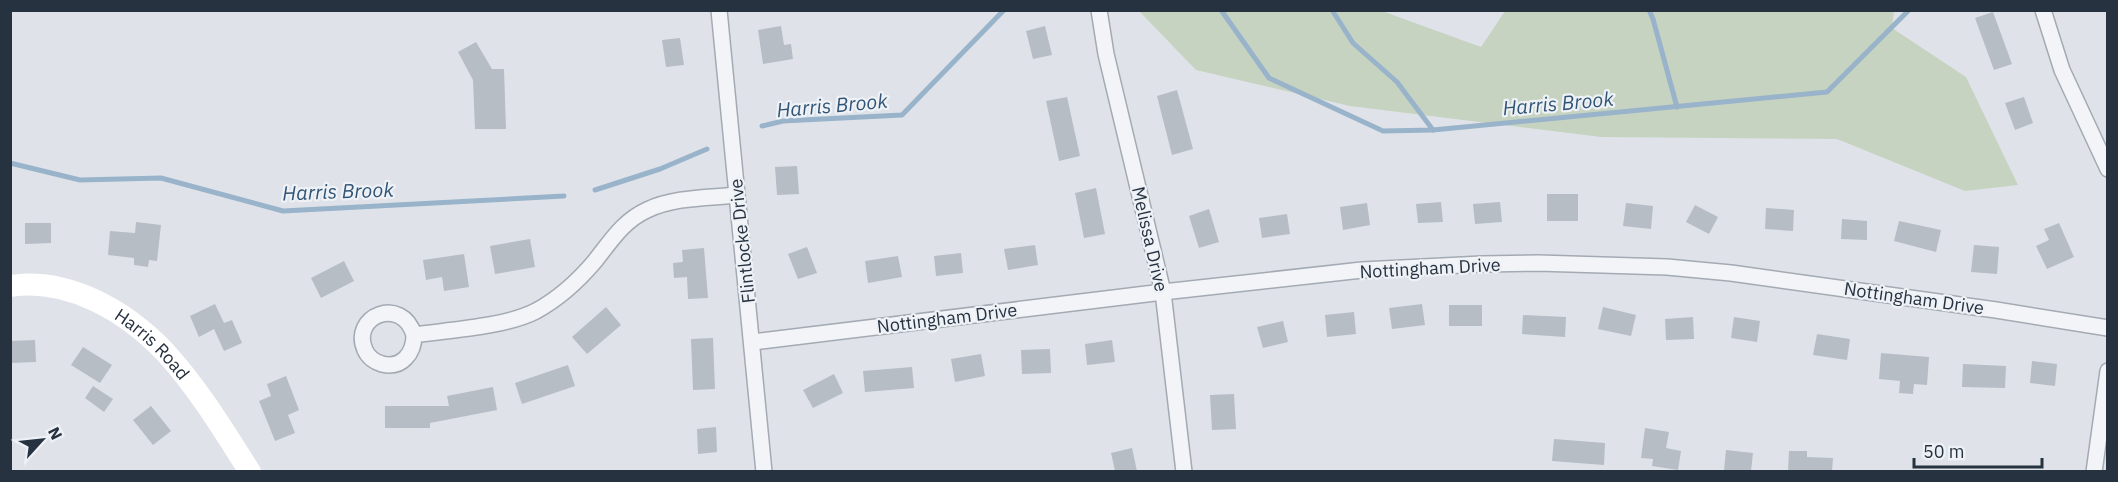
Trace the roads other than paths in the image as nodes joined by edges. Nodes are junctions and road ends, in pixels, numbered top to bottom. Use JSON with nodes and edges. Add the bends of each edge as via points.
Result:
{"nodes":[{"id":1,"x":719,"y":10,"type":"edge"},
{"id":2,"x":1099,"y":10,"type":"edge"},
{"id":3,"x":2043,"y":10,"type":"edge"},
{"id":4,"x":2108,"y":169,"type":"edge"},
{"id":5,"x":737,"y":195,"type":"junction"},
{"id":6,"x":10,"y":286,"type":"edge"},
{"id":7,"x":1162,"y":292,"type":"junction"},
{"id":8,"x":2108,"y":328,"type":"edge"},
{"id":9,"x":414,"y":335,"type":"dead end"},
{"id":10,"x":753,"y":342,"type":"junction"},
{"id":11,"x":2108,"y":371,"type":"edge"},
{"id":12,"x":250,"y":471,"type":"edge"},
{"id":13,"x":765,"y":471,"type":"edge"},
{"id":14,"x":1184,"y":471,"type":"edge"},
{"id":15,"x":2094,"y":471,"type":"edge"}],
"edges":[{"from":1,"to":5,"type":"street","name":"Flintlocke Drive"},
{"from":2,"to":7,"type":"street","name":"Melissa Drive"},
{"from":3,"to":4,"type":"street","via":[[2062,70]]},
{"from":5,"to":9,"type":"street","via":[[648,209],[616,233],[574,283],[534,312],[498,322]]},
{"from":5,"to":10,"type":"street","name":"Flintlocke Drive"},
{"from":6,"to":12,"type":"street","name":"Harris Road","via":[[65,288],[101,303],[134,325],[164,352],[203,399]]},
{"from":7,"to":8,"type":"street","name":"Nottingham Drive","via":[[1404,267],[1599,264],[1731,273]]},
{"from":7,"to":10,"type":"street","name":"Nottingham Drive"},
{"from":7,"to":14,"type":"street","name":"Melissa Drive"},
{"from":10,"to":13,"type":"street","name":"Flintlocke Drive"},
{"from":11,"to":15,"type":"street"}]}
